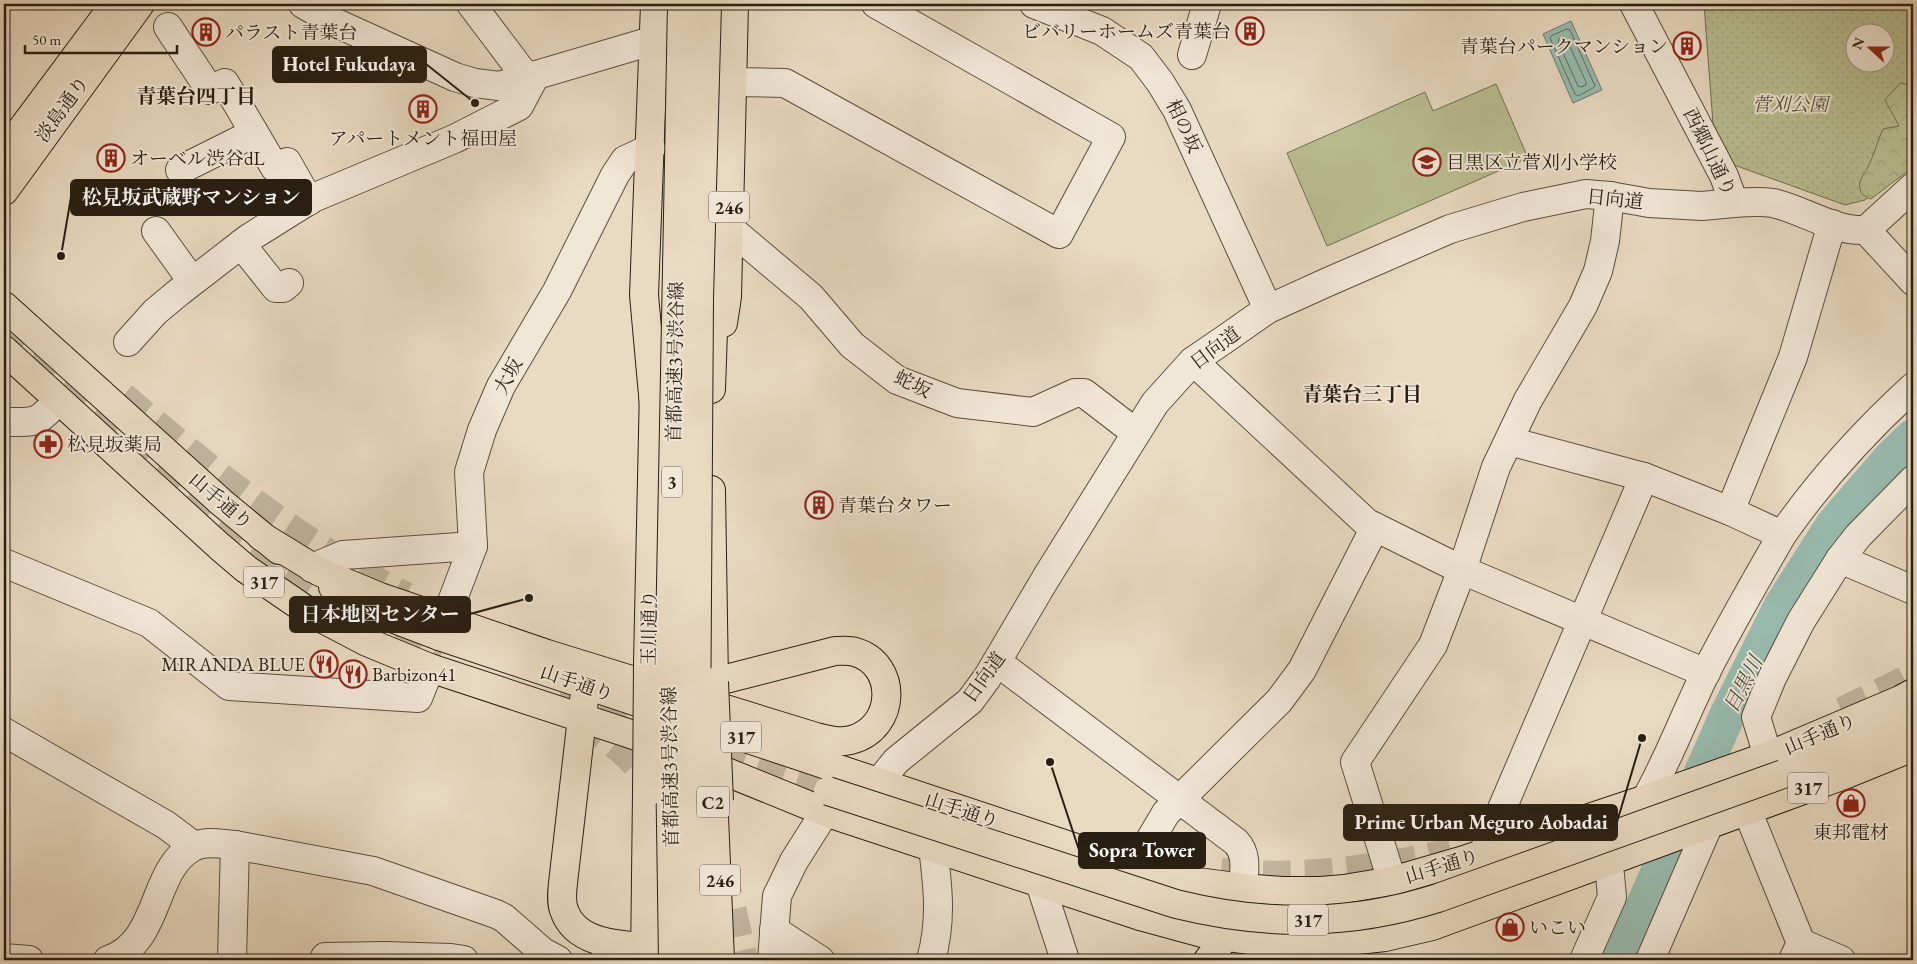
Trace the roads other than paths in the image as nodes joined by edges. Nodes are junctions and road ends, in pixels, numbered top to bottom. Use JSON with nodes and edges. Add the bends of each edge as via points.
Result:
{"nodes":[{"id":1,"x":115,"y":4,"type":"edge"},
{"id":2,"x":140,"y":4,"type":"edge"},
{"id":3,"x":303,"y":4,"type":"edge"},
{"id":4,"x":472,"y":4,"type":"edge"},
{"id":5,"x":655,"y":4,"type":"edge"},
{"id":6,"x":682,"y":4,"type":"edge"},
{"id":7,"x":707,"y":4,"type":"edge"},
{"id":8,"x":734,"y":4,"type":"edge"},
{"id":9,"x":876,"y":4,"type":"edge"},
{"id":10,"x":1034,"y":4,"type":"edge"},
{"id":11,"x":1207,"y":4,"type":"edge"},
{"id":12,"x":1634,"y":4,"type":"edge"},
{"id":13,"x":168,"y":27,"type":"dead end"},
{"id":14,"x":655,"y":40,"type":"junction"},
{"id":15,"x":1192,"y":55,"type":"dead end"},
{"id":16,"x":535,"y":76,"type":"junction"},
{"id":17,"x":733,"y":82,"type":"junction"},
{"id":18,"x":254,"y":133,"type":"junction"},
{"id":19,"x":651,"y":148,"type":"junction"},
{"id":20,"x":4,"y":153,"type":"edge"},
{"id":21,"x":180,"y":170,"type":"dead end"},
{"id":22,"x":1913,"y":187,"type":"edge"},
{"id":23,"x":4,"y":191,"type":"edge"},
{"id":24,"x":1610,"y":196,"type":"junction"},
{"id":25,"x":309,"y":201,"type":"junction"},
{"id":26,"x":1734,"y":203,"type":"junction"},
{"id":27,"x":1832,"y":224,"type":"junction"},
{"id":28,"x":728,"y":226,"type":"junction"},
{"id":29,"x":1866,"y":230,"type":"junction"},
{"id":30,"x":156,"y":231,"type":"dead end"},
{"id":31,"x":241,"y":244,"type":"junction"},
{"id":32,"x":1913,"y":281,"type":"edge"},
{"id":33,"x":192,"y":282,"type":"junction"},
{"id":34,"x":289,"y":283,"type":"dead end"},
{"id":35,"x":656,"y":296,"type":"dead end"},
{"id":36,"x":714,"y":301,"type":"dead end"},
{"id":37,"x":4,"y":306,"type":"edge"},
{"id":38,"x":1268,"y":309,"type":"junction"},
{"id":39,"x":128,"y":342,"type":"dead end"},
{"id":40,"x":4,"y":350,"type":"edge"},
{"id":41,"x":1193,"y":361,"type":"junction"},
{"id":42,"x":1913,"y":387,"type":"edge"},
{"id":43,"x":58,"y":400,"type":"junction"},
{"id":44,"x":654,"y":406,"type":"junction"},
{"id":45,"x":710,"y":409,"type":"junction"},
{"id":46,"x":4,"y":422,"type":"edge"},
{"id":47,"x":1136,"y":433,"type":"junction"},
{"id":48,"x":1509,"y":441,"type":"junction"},
{"id":49,"x":673,"y":443,"type":"junction"},
{"id":50,"x":1644,"y":477,"type":"junction"},
{"id":51,"x":1913,"y":480,"type":"edge"},
{"id":52,"x":1730,"y":511,"type":"junction"},
{"id":53,"x":1375,"y":527,"type":"junction"},
{"id":54,"x":1782,"y":535,"type":"junction"},
{"id":55,"x":261,"y":536,"type":"junction"},
{"id":56,"x":473,"y":546,"type":"junction"},
{"id":57,"x":1840,"y":559,"type":"junction"},
{"id":58,"x":4,"y":564,"type":"edge"},
{"id":59,"x":312,"y":568,"type":"junction"},
{"id":60,"x":1462,"y":570,"type":"junction"},
{"id":61,"x":1913,"y":590,"type":"edge"},
{"id":62,"x":1582,"y":622,"type":"junction"},
{"id":63,"x":442,"y":628,"type":"junction"},
{"id":64,"x":697,"y":644,"type":"junction"},
{"id":65,"x":997,"y":662,"type":"junction"},
{"id":66,"x":430,"y":668,"type":"junction"},
{"id":67,"x":1706,"y":673,"type":"junction"},
{"id":68,"x":714,"y":682,"type":"junction"},
{"id":69,"x":586,"y":686,"type":"junction"},
{"id":70,"x":1910,"y":703,"type":"edge"},
{"id":71,"x":582,"y":719,"type":"junction"},
{"id":72,"x":4,"y":732,"type":"edge"},
{"id":73,"x":1913,"y":747,"type":"edge"},
{"id":74,"x":1775,"y":765,"type":"junction"},
{"id":75,"x":879,"y":782,"type":"junction"},
{"id":76,"x":1654,"y":796,"type":"junction"},
{"id":77,"x":1179,"y":798,"type":"junction"},
{"id":78,"x":827,"y":801,"type":"junction"},
{"id":79,"x":1747,"y":810,"type":"junction"},
{"id":80,"x":1705,"y":825,"type":"junction"},
{"id":81,"x":235,"y":845,"type":"junction"},
{"id":82,"x":194,"y":846,"type":"junction"},
{"id":83,"x":933,"y":847,"type":"junction"},
{"id":84,"x":1482,"y":853,"type":"junction"},
{"id":85,"x":1616,"y":858,"type":"junction"},
{"id":86,"x":1141,"y":867,"type":"junction"},
{"id":87,"x":1392,"y":881,"type":"junction"},
{"id":88,"x":1040,"y":884,"type":"junction"},
{"id":89,"x":1243,"y":888,"type":"junction"},
{"id":90,"x":774,"y":930,"type":"junction"},
{"id":91,"x":1224,"y":937,"type":"junction"},
{"id":92,"x":1362,"y":940,"type":"junction"},
{"id":93,"x":1252,"y":951,"type":"edge"},
{"id":94,"x":1797,"y":952,"type":"edge"},
{"id":95,"x":611,"y":953,"type":"edge"},
{"id":96,"x":648,"y":956,"type":"edge"},
{"id":97,"x":4,"y":958,"type":"edge"},
{"id":98,"x":384,"y":958,"type":"edge"},
{"id":99,"x":115,"y":959,"type":"edge"},
{"id":100,"x":1286,"y":959,"type":"tunnel mouth"},
{"id":101,"x":28,"y":960,"type":"edge"},
{"id":102,"x":232,"y":960,"type":"edge"},
{"id":103,"x":325,"y":960,"type":"edge"},
{"id":104,"x":464,"y":960,"type":"edge"},
{"id":105,"x":558,"y":960,"type":"edge"},
{"id":106,"x":673,"y":960,"type":"edge"},
{"id":107,"x":696,"y":960,"type":"edge"},
{"id":108,"x":720,"y":960,"type":"edge"},
{"id":109,"x":772,"y":960,"type":"edge"},
{"id":110,"x":820,"y":960,"type":"edge"},
{"id":111,"x":931,"y":960,"type":"edge"},
{"id":112,"x":1065,"y":960,"type":"edge"},
{"id":113,"x":1208,"y":960,"type":"edge"},
{"id":114,"x":1584,"y":960,"type":"edge"},
{"id":115,"x":1650,"y":960,"type":"edge"},
{"id":116,"x":1841,"y":960,"type":"edge"}],
"edges":[{"from":1,"to":20,"type":"main road","name":"淡島通り"},
{"from":2,"to":23,"type":"main road","name":"淡島通り"},
{"from":3,"to":16,"type":"street","via":[[334,22],[455,77],[499,86]]},
{"from":4,"to":16,"type":"street","via":[[523,73]]},
{"from":5,"to":14,"type":"main road"},
{"from":6,"to":49,"type":"main road","name":"首都高速3号渋谷線","number":"3","bridge":true},
{"from":7,"to":64,"type":"main road","name":"首都高速3号渋谷線","number":"3","bridge":true,"via":[[699,299]]},
{"from":8,"to":17,"type":"main road","number":"246"},
{"from":9,"to":17,"type":"street","via":[[1111,137],[1059,234],[786,83]]},
{"from":10,"to":38,"type":"street","name":"相の坂","via":[[1102,31],[1141,58],[1160,82],[1178,110]]},
{"from":11,"to":15,"type":"street"},
{"from":12,"to":26,"type":"street","name":"西郷山通り","via":[[1724,176]]},
{"from":13,"to":18,"type":"street","via":[[210,90],[225,82]]},
{"from":14,"to":16,"type":"street"},
{"from":14,"to":19,"type":"main road"},
{"from":16,"to":25,"type":"street","via":[[520,106],[454,139]]},
{"from":17,"to":28,"type":"main road","number":"246"},
{"from":18,"to":21,"type":"street"},
{"from":18,"to":25,"type":"street","via":[[275,168],[286,162]]},
{"from":19,"to":44,"type":"main road","via":[[644,295]]},
{"from":19,"to":56,"type":"street","name":"大坂","via":[[625,160],[615,175],[557,291],[502,386],[482,430],[470,472]]},
{"from":22,"to":29,"type":"street"},
{"from":24,"to":26,"type":"street","name":"日向道","via":[[1649,203],[1702,206]]},
{"from":24,"to":38,"type":"street","name":"日向道","via":[[1586,194],[1523,207],[1450,229]]},
{"from":24,"to":48,"type":"street","via":[[1598,271],[1583,306],[1528,400]]},
{"from":25,"to":31,"type":"street"},
{"from":26,"to":27,"type":"street","name":"西郷山通り","via":[[1772,203]]},
{"from":27,"to":29,"type":"street","name":"西郷山通り"},
{"from":27,"to":52,"type":"street","via":[[1793,357]]},
{"from":28,"to":45,"type":"main road","number":"246","via":[[727,298]]},
{"from":28,"to":47,"type":"street","name":"蛇坂","via":[[811,297],[852,345],[897,380],[957,403],[1034,412],[1074,393],[1084,393]]},
{"from":29,"to":32,"type":"street"},
{"from":30,"to":33,"type":"street"},
{"from":31,"to":33,"type":"street"},
{"from":31,"to":34,"type":"street","via":[[276,288],[283,288]]},
{"from":33,"to":39,"type":"street","via":[[155,312]]},
{"from":35,"to":44,"type":"main road","name":"玉川通り"},
{"from":36,"to":45,"type":"main road","number":"246"},
{"from":37,"to":55,"type":"main road","name":"山手通り","number":"317"},
{"from":38,"to":41,"type":"street","name":"日向道"},
{"from":40,"to":43,"type":"main road","name":"山手通り","number":"317"},
{"from":41,"to":47,"type":"street","name":"日向道","via":[[1155,403]]},
{"from":41,"to":53,"type":"street"},
{"from":42,"to":54,"type":"street","via":[[1837,463]]},
{"from":43,"to":46,"type":"street","via":[[35,422]]},
{"from":43,"to":66,"type":"main road","name":"山手通り","number":"317","via":[[219,546],[268,585],[336,627]]},
{"from":44,"to":96,"type":"main road","name":"玉川通り","bridge":true,"via":[[648,663]]},
{"from":45,"to":68,"type":"main road","number":"246"},
{"from":47,"to":65,"type":"street","name":"日向道"},
{"from":48,"to":50,"type":"street"},
{"from":48,"to":60,"type":"street","via":[[1496,466]]},
{"from":49,"to":96,"type":"main road","bridge":true,"via":[[660,605]]},
{"from":49,"to":106,"type":"main road","name":"首都高速3号渋谷線","number":"3","bridge":true,"via":[[669,690]]},
{"from":50,"to":52,"type":"street"},
{"from":50,"to":62,"type":"street"},
{"from":51,"to":57,"type":"street"},
{"from":52,"to":54,"type":"street"},
{"from":53,"to":60,"type":"street"},
{"from":53,"to":77,"type":"street","via":[[1302,670],[1280,701]]},
{"from":54,"to":67,"type":"street"},
{"from":55,"to":59,"type":"main road"},
{"from":55,"to":63,"type":"main road","name":"山手通り","number":"317","via":[[346,595],[390,617]]},
{"from":56,"to":59,"type":"street","via":[[343,555]]},
{"from":56,"to":63,"type":"street","name":"大坂"},
{"from":57,"to":61,"type":"street"},
{"from":57,"to":74,"type":"street","via":[[1801,621],[1756,717]]},
{"from":58,"to":66,"type":"street","via":[[149,623],[229,686],[418,698]]},
{"from":59,"to":63,"type":"main road"},
{"from":60,"to":62,"type":"street"},
{"from":60,"to":87,"type":"street","via":[[1433,645],[1355,762]]},
{"from":62,"to":67,"type":"street"},
{"from":62,"to":84,"type":"street"},
{"from":63,"to":68,"type":"main road","via":[[833,741],[850,740],[870,731],[878,723],[886,696],[874,662],[854,651],[836,651]]},
{"from":63,"to":69,"type":"main road","name":"山手通り","number":"317"},
{"from":64,"to":107,"type":"main road","name":"首都高速3号渋谷線","number":"3","bridge":true},
{"from":64,"to":108,"type":"main road","number":"C2","bridge":true,"via":[[709,727]]},
{"from":65,"to":75,"type":"street","name":"日向道","via":[[970,701],[904,754]]},
{"from":65,"to":77,"type":"street"},
{"from":66,"to":71,"type":"main road","name":"山手通り","number":"317"},
{"from":67,"to":76,"type":"street"},
{"from":68,"to":108,"type":"main road","number":"246","bridge":true,"via":[[720,800]]},
{"from":69,"to":71,"type":"main road"},
{"from":69,"to":75,"type":"main road","name":"山手通り","number":"317"},
{"from":70,"to":74,"type":"main road","name":"山手通り","number":"317","via":[[1839,754]]},
{"from":71,"to":78,"type":"main road","name":"山手通り","number":"317"},
{"from":71,"to":95,"type":"main road","via":[[563,883],[564,909],[577,929]]},
{"from":72,"to":82,"type":"street","via":[[166,824]]},
{"from":73,"to":79,"type":"main road","number":"317"},
{"from":74,"to":76,"type":"main road","name":"山手通り","number":"317","via":[[1726,770]]},
{"from":74,"to":78,"type":"main road","number":"317","bridge":true,"via":[[1438,898],[1367,916],[1319,920],[1248,918],[1176,904]]},
{"from":75,"to":86,"type":"main road","name":"山手通り","number":"317"},
{"from":76,"to":84,"type":"main road","name":"山手通り","number":"317"},
{"from":77,"to":86,"type":"street","via":[[1150,840]]},
{"from":77,"to":89,"type":"street","via":[[1243,849]]},
{"from":78,"to":83,"type":"main road"},
{"from":78,"to":90,"type":"street","via":[[777,896]]},
{"from":79,"to":80,"type":"main road","number":"317"},
{"from":79,"to":94,"type":"street"},
{"from":80,"to":85,"type":"main road","number":"317"},
{"from":80,"to":115,"type":"street"},
{"from":81,"to":82,"type":"street","via":[[214,843]]},
{"from":81,"to":102,"type":"street"},
{"from":81,"to":105,"type":"street","via":[[373,871],[496,914],[543,952]]},
{"from":82,"to":99,"type":"street","via":[[178,859],[138,940]]},
{"from":83,"to":88,"type":"main road"},
{"from":83,"to":111,"type":"street","via":[[939,899]]},
{"from":84,"to":87,"type":"main road","name":"山手通り","number":"317"},
{"from":85,"to":92,"type":"main road","via":[[1432,926]]},
{"from":85,"to":114,"type":"street","via":[[1610,875],[1612,897]]},
{"from":86,"to":89,"type":"main road","name":"山手通り","number":"317","via":[[1198,882]]},
{"from":87,"to":89,"type":"main road","name":"山手通り","number":"317","via":[[1314,891]]},
{"from":88,"to":91,"type":"main road","via":[[1148,919]]},
{"from":88,"to":112,"type":"street"},
{"from":89,"to":91,"type":"main road"},
{"from":89,"to":93,"type":"main road","via":[[1251,912]]},
{"from":90,"to":109,"type":"street"},
{"from":90,"to":110,"type":"street"},
{"from":91,"to":93,"type":"main road"},
{"from":91,"to":113,"type":"main road"},
{"from":92,"to":93,"type":"main road","via":[[1305,943]]},
{"from":92,"to":100,"type":"main road","number":"317"},
{"from":94,"to":116,"type":"street"},
{"from":95,"to":96,"type":"main road"},
{"from":97,"to":101,"type":"street"},
{"from":98,"to":103,"type":"street","via":[[325,957]]},
{"from":98,"to":104,"type":"street"}]}
